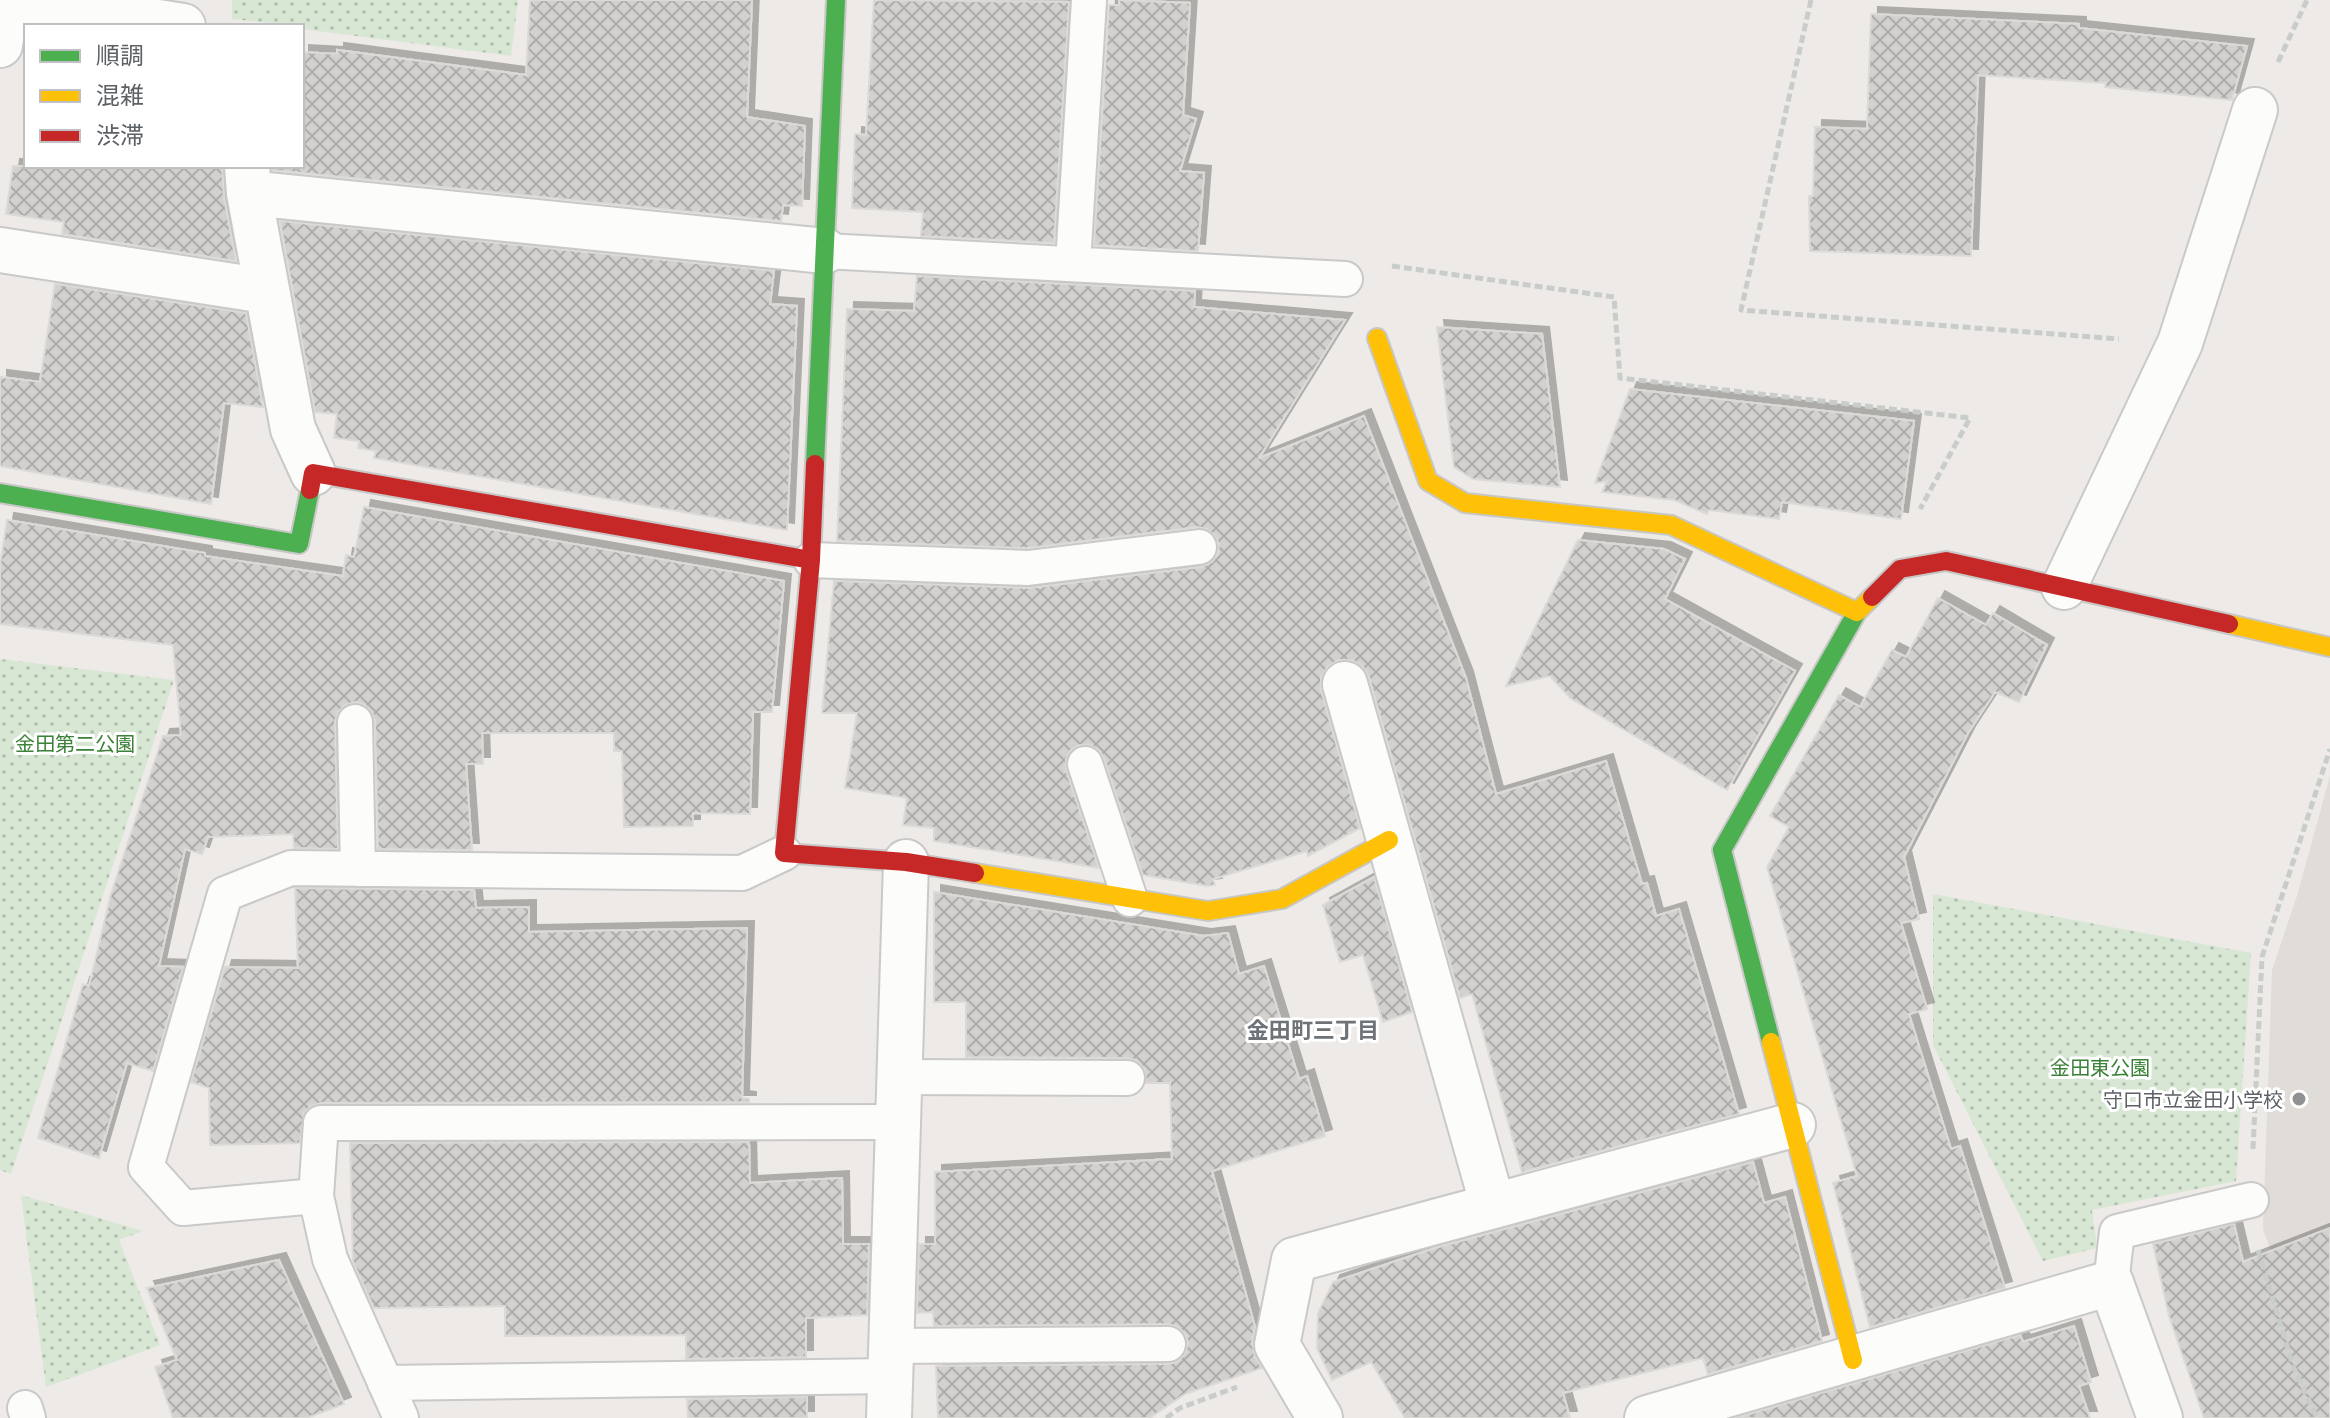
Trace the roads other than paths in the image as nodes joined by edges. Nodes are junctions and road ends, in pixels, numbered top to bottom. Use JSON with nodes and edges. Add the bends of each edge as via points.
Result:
{"nodes":[{"id":1,"x":7,"y":0,"type":"edge"},
{"id":2,"x":18,"y":0,"type":"edge"},
{"id":3,"x":836,"y":0,"type":"edge"},
{"id":4,"x":1089,"y":0,"type":"edge"},
{"id":5,"x":170,"y":24,"type":"edge"},
{"id":6,"x":0,"y":45,"type":"edge"},
{"id":7,"x":2255,"y":110,"type":"road end"},
{"id":8,"x":248,"y":180,"type":"edge"},
{"id":9,"x":0,"y":250,"type":"edge"},
{"id":10,"x":825,"y":251,"type":"junction"},
{"id":11,"x":1073,"y":264,"type":"junction"},
{"id":12,"x":1345,"y":279,"type":"road end"},
{"id":13,"x":266,"y":291,"type":"junction"},
{"id":14,"x":1377,"y":338,"type":"dead end"},
{"id":15,"x":313,"y":473,"type":"junction"},
{"id":16,"x":0,"y":493,"type":"edge"},
{"id":17,"x":1199,"y":547,"type":"dead end"},
{"id":18,"x":811,"y":560,"type":"junction"},
{"id":19,"x":2064,"y":587,"type":"junction"},
{"id":20,"x":1857,"y":612,"type":"junction"},
{"id":21,"x":2330,"y":647,"type":"edge"},
{"id":22,"x":1345,"y":684,"type":"dead end"},
{"id":23,"x":355,"y":722,"type":"dead end"},
{"id":24,"x":1085,"y":764,"type":"dead end"},
{"id":25,"x":1389,"y":840,"type":"junction"},
{"id":26,"x":784,"y":853,"type":"junction"},
{"id":27,"x":906,"y":862,"type":"junction"},
{"id":28,"x":358,"y":869,"type":"junction"},
{"id":29,"x":1130,"y":899,"type":"junction"},
{"id":30,"x":900,"y":1077,"type":"junction"},
{"id":31,"x":1127,"y":1078,"type":"dead end"},
{"id":32,"x":898,"y":1122,"type":"junction"},
{"id":33,"x":1793,"y":1125,"type":"junction"},
{"id":34,"x":316,"y":1196,"type":"junction"},
{"id":35,"x":2251,"y":1200,"type":"road end"},
{"id":36,"x":1493,"y":1206,"type":"junction"},
{"id":37,"x":2111,"y":1283,"type":"junction"},
{"id":38,"x":1168,"y":1344,"type":"dead end"},
{"id":39,"x":1853,"y":1360,"type":"junction"},
{"id":40,"x":890,"y":1380,"type":"edge"},
{"id":41,"x":385,"y":1383,"type":"junction"},
{"id":42,"x":1760,"y":1403,"type":"edge"},
{"id":43,"x":401,"y":1418,"type":"edge"},
{"id":44,"x":1320,"y":1418,"type":"edge"},
{"id":45,"x":1647,"y":1418,"type":"edge"},
{"id":46,"x":2160,"y":1418,"type":"edge"}],
"edges":[{"from":1,"to":6,"type":"street"},
{"from":2,"to":5,"type":"street"},
{"from":3,"to":10,"type":"street"},
{"from":4,"to":11,"type":"lane"},
{"from":7,"to":19,"type":"street","via":[[2180,343]]},
{"from":8,"to":10,"type":"street"},
{"from":8,"to":13,"type":"street"},
{"from":9,"to":13,"type":"street"},
{"from":10,"to":11,"type":"lane"},
{"from":10,"to":18,"type":"street"},
{"from":11,"to":12,"type":"lane"},
{"from":13,"to":15,"type":"street","via":[[293,429]]},
{"from":14,"to":20,"type":"street","via":[[1428,481],[1465,503],[1671,525]]},
{"from":15,"to":16,"type":"street","via":[[299,544]]},
{"from":15,"to":18,"type":"street"},
{"from":17,"to":18,"type":"lane","via":[[1028,568]]},
{"from":18,"to":26,"type":"street"},
{"from":19,"to":20,"type":"street","via":[[1946,561],[1900,569]]},
{"from":19,"to":21,"type":"street"},
{"from":20,"to":33,"type":"street","via":[[1722,850]]},
{"from":22,"to":25,"type":"street"},
{"from":23,"to":28,"type":"lane"},
{"from":24,"to":29,"type":"lane"},
{"from":25,"to":29,"type":"street","via":[[1282,899],[1208,911]]},
{"from":25,"to":36,"type":"street"},
{"from":26,"to":27,"type":"street"},
{"from":26,"to":28,"type":"lane","via":[[742,873]]},
{"from":27,"to":29,"type":"street"},
{"from":27,"to":30,"type":"street"},
{"from":28,"to":34,"type":"lane","via":[[291,868],[225,894],[146,1167],[183,1208]]},
{"from":30,"to":31,"type":"lane"},
{"from":30,"to":32,"type":"street"},
{"from":32,"to":34,"type":"lane","via":[[321,1123]]},
{"from":32,"to":40,"type":"street"},
{"from":33,"to":36,"type":"street"},
{"from":33,"to":39,"type":"street"},
{"from":34,"to":41,"type":"lane","via":[[330,1259]]},
{"from":35,"to":37,"type":"lane","via":[[2117,1232]]},
{"from":36,"to":44,"type":"street","via":[[1294,1260],[1277,1345]]},
{"from":37,"to":39,"type":"street"},
{"from":37,"to":46,"type":"street"},
{"from":38,"to":40,"type":"lane"},
{"from":39,"to":42,"type":"street"},
{"from":40,"to":41,"type":"lane"},
{"from":41,"to":43,"type":"lane"},
{"from":42,"to":45,"type":"street"}]}
